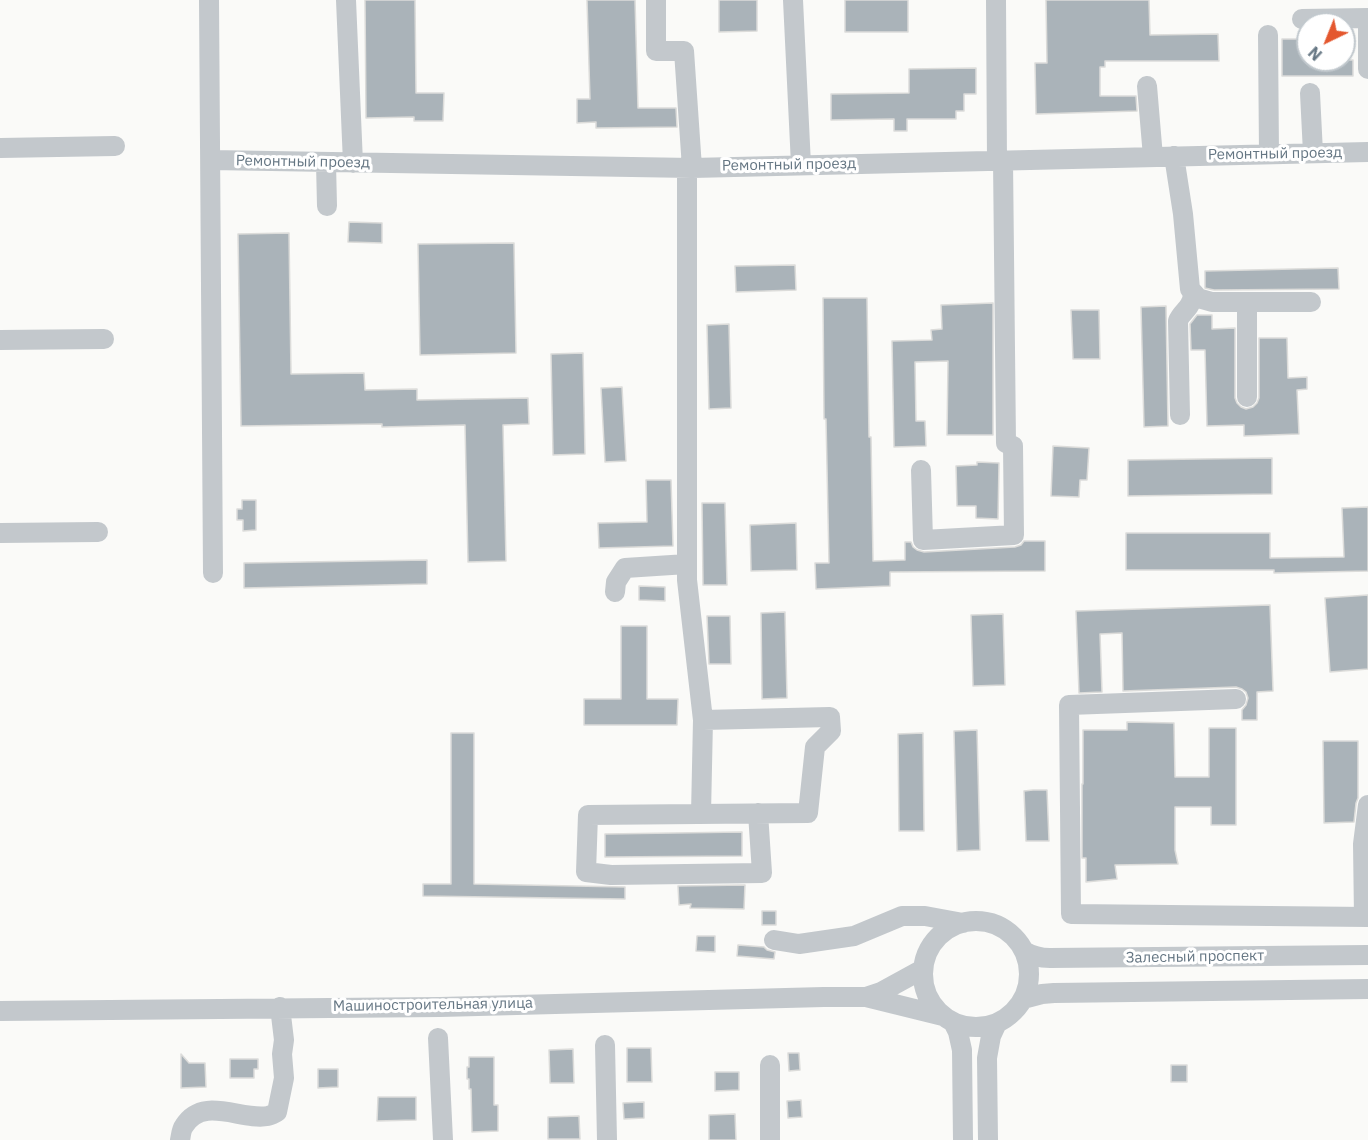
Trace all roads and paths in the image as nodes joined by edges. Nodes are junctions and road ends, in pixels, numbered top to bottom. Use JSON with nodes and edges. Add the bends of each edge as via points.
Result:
{"nodes":[{"id":1,"x":209,"y":0,"type":"edge"},
{"id":2,"x":346,"y":0,"type":"edge"},
{"id":3,"x":656,"y":0,"type":"edge"},
{"id":4,"x":793,"y":0,"type":"edge"},
{"id":5,"x":996,"y":0,"type":"edge"},
{"id":6,"x":1356,"y":18,"type":"edge"},
{"id":7,"x":1268,"y":35,"type":"dead end"},
{"id":8,"x":1368,"y":69,"type":"edge"},
{"id":9,"x":1147,"y":86,"type":"dead end"},
{"id":10,"x":1310,"y":93,"type":"dead end"},
{"id":11,"x":115,"y":146,"type":"dead end"},
{"id":12,"x":0,"y":148,"type":"edge"},
{"id":13,"x":1368,"y":152,"type":"edge"},
{"id":14,"x":1313,"y":153,"type":"junction"},
{"id":15,"x":1269,"y":154,"type":"junction"},
{"id":16,"x":1174,"y":156,"type":"junction"},
{"id":17,"x":1153,"y":157,"type":"junction"},
{"id":18,"x":211,"y":160,"type":"junction"},
{"id":19,"x":1000,"y":160,"type":"junction"},
{"id":20,"x":326,"y":163,"type":"junction"},
{"id":21,"x":353,"y":163,"type":"junction"},
{"id":22,"x":801,"y":165,"type":"junction"},
{"id":23,"x":689,"y":168,"type":"junction"},
{"id":24,"x":327,"y":207,"type":"dead end"},
{"id":25,"x":1193,"y":293,"type":"junction"},
{"id":26,"x":1247,"y":302,"type":"junction"},
{"id":27,"x":1311,"y":302,"type":"dead end"},
{"id":28,"x":104,"y":339,"type":"dead end"},
{"id":29,"x":0,"y":340,"type":"edge"},
{"id":30,"x":1247,"y":397,"type":"dead end"},
{"id":31,"x":1180,"y":415,"type":"dead end"},
{"id":32,"x":921,"y":470,"type":"dead end"},
{"id":33,"x":98,"y":532,"type":"dead end"},
{"id":34,"x":0,"y":533,"type":"edge"},
{"id":35,"x":687,"y":572,"type":"junction"},
{"id":36,"x":213,"y":573,"type":"dead end"},
{"id":37,"x":615,"y":592,"type":"dead end"},
{"id":38,"x":1236,"y":699,"type":"dead end"},
{"id":39,"x":703,"y":720,"type":"junction"},
{"id":40,"x":1368,"y":805,"type":"edge"},
{"id":41,"x":758,"y":813,"type":"junction"},
{"id":42,"x":701,"y":814,"type":"junction"},
{"id":43,"x":1366,"y":917,"type":"edge"},
{"id":44,"x":963,"y":922,"type":"junction"},
{"id":45,"x":774,"y":940,"type":"dead end"},
{"id":46,"x":1023,"y":951,"type":"junction"},
{"id":47,"x":1368,"y":955,"type":"edge"},
{"id":48,"x":923,"y":969,"type":"junction"},
{"id":49,"x":1368,"y":989,"type":"edge"},
{"id":50,"x":866,"y":997,"type":"junction"},
{"id":51,"x":1023,"y":999,"type":"junction"},
{"id":52,"x":280,"y":1008,"type":"junction"},
{"id":53,"x":0,"y":1011,"type":"edge"},
{"id":54,"x":948,"y":1019,"type":"junction"},
{"id":55,"x":997,"y":1023,"type":"junction"},
{"id":56,"x":438,"y":1038,"type":"dead end"},
{"id":57,"x":605,"y":1045,"type":"dead end"},
{"id":58,"x":770,"y":1065,"type":"dead end"},
{"id":59,"x":180,"y":1140,"type":"edge"},
{"id":60,"x":443,"y":1140,"type":"edge"},
{"id":61,"x":607,"y":1140,"type":"edge"},
{"id":62,"x":770,"y":1140,"type":"edge"},
{"id":63,"x":963,"y":1140,"type":"edge"},
{"id":64,"x":988,"y":1140,"type":"edge"}],
"edges":[{"from":1,"to":18,"type":"street"},
{"from":2,"to":21,"type":"street"},
{"from":3,"to":23,"type":"street","via":[[656,51],[684,51]]},
{"from":4,"to":22,"type":"street"},
{"from":5,"to":19,"type":"street"},
{"from":6,"to":8,"type":"street","via":[[1368,18]]},
{"from":7,"to":15,"type":"street"},
{"from":9,"to":17,"type":"street"},
{"from":10,"to":14,"type":"street"},
{"from":11,"to":12,"type":"street"},
{"from":13,"to":14,"type":"street","name":"Ремонтный проезд"},
{"from":14,"to":15,"type":"street","name":"Ремонтный проезд"},
{"from":15,"to":16,"type":"street","name":"Ремонтный проезд"},
{"from":16,"to":17,"type":"street","name":"Ремонтный проезд"},
{"from":16,"to":25,"type":"street"},
{"from":17,"to":19,"type":"street","name":"Ремонтный проезд"},
{"from":18,"to":20,"type":"street","name":"Ремонтный проезд"},
{"from":18,"to":36,"type":"street"},
{"from":19,"to":22,"type":"street","name":"Ремонтный проезд"},
{"from":19,"to":32,"type":"street","via":[[1006,443],[1013,446],[1014,535],[923,540]]},
{"from":20,"to":21,"type":"street","name":"Ремонтный проезд"},
{"from":20,"to":24,"type":"street"},
{"from":21,"to":23,"type":"street","name":"Ремонтный проезд"},
{"from":22,"to":23,"type":"street","name":"Ремонтный проезд"},
{"from":23,"to":35,"type":"street"},
{"from":25,"to":26,"type":"street","via":[[1212,302]]},
{"from":25,"to":31,"type":"street","via":[[1178,321]]},
{"from":26,"to":27,"type":"street"},
{"from":26,"to":30,"type":"street"},
{"from":28,"to":29,"type":"street"},
{"from":33,"to":34,"type":"street"},
{"from":35,"to":37,"type":"street","via":[[625,568]]},
{"from":35,"to":39,"type":"street"},
{"from":38,"to":43,"type":"street","via":[[1069,705],[1071,914]]},
{"from":39,"to":41,"type":"street","via":[[830,717],[831,731],[815,747],[808,813]]},
{"from":39,"to":42,"type":"street"},
{"from":40,"to":43,"type":"street","via":[[1363,844]]},
{"from":41,"to":42,"type":"street"},
{"from":41,"to":42,"type":"street","via":[[762,873],[586,872],[588,815]]},
{"from":44,"to":45,"type":"street","via":[[902,916],[854,936],[800,944]]},
{"from":44,"to":46,"type":"street","via":[[981,921],[998,926],[1013,936]]},
{"from":44,"to":48,"type":"street","via":[[935,939]]},
{"from":46,"to":47,"type":"street","name":"Залесный проспект","via":[[1042,958]]},
{"from":46,"to":51,"type":"street","via":[[1028,983]]},
{"from":48,"to":50,"type":"street","name":"Машиностроительная улица"},
{"from":48,"to":54,"type":"street","via":[[927,997]]},
{"from":49,"to":51,"type":"street","via":[[1054,993]]},
{"from":50,"to":52,"type":"street","name":"Машиностроительная улица"},
{"from":50,"to":54,"type":"street","name":"Машиностроительная улица"},
{"from":51,"to":55,"type":"street","via":[[1008,1017]]},
{"from":52,"to":53,"type":"street","name":"Машиностроительная улица"},
{"from":52,"to":59,"type":"street","via":[[285,1040],[284,1078],[277,1112],[269,1116],[217,1110],[196,1114],[183,1127]]},
{"from":54,"to":55,"type":"street","via":[[968,1027]]},
{"from":54,"to":63,"type":"street","via":[[958,1032],[962,1050]]},
{"from":55,"to":64,"type":"street","via":[[987,1058]]},
{"from":56,"to":60,"type":"street"},
{"from":57,"to":61,"type":"street"},
{"from":58,"to":62,"type":"street"}]}
